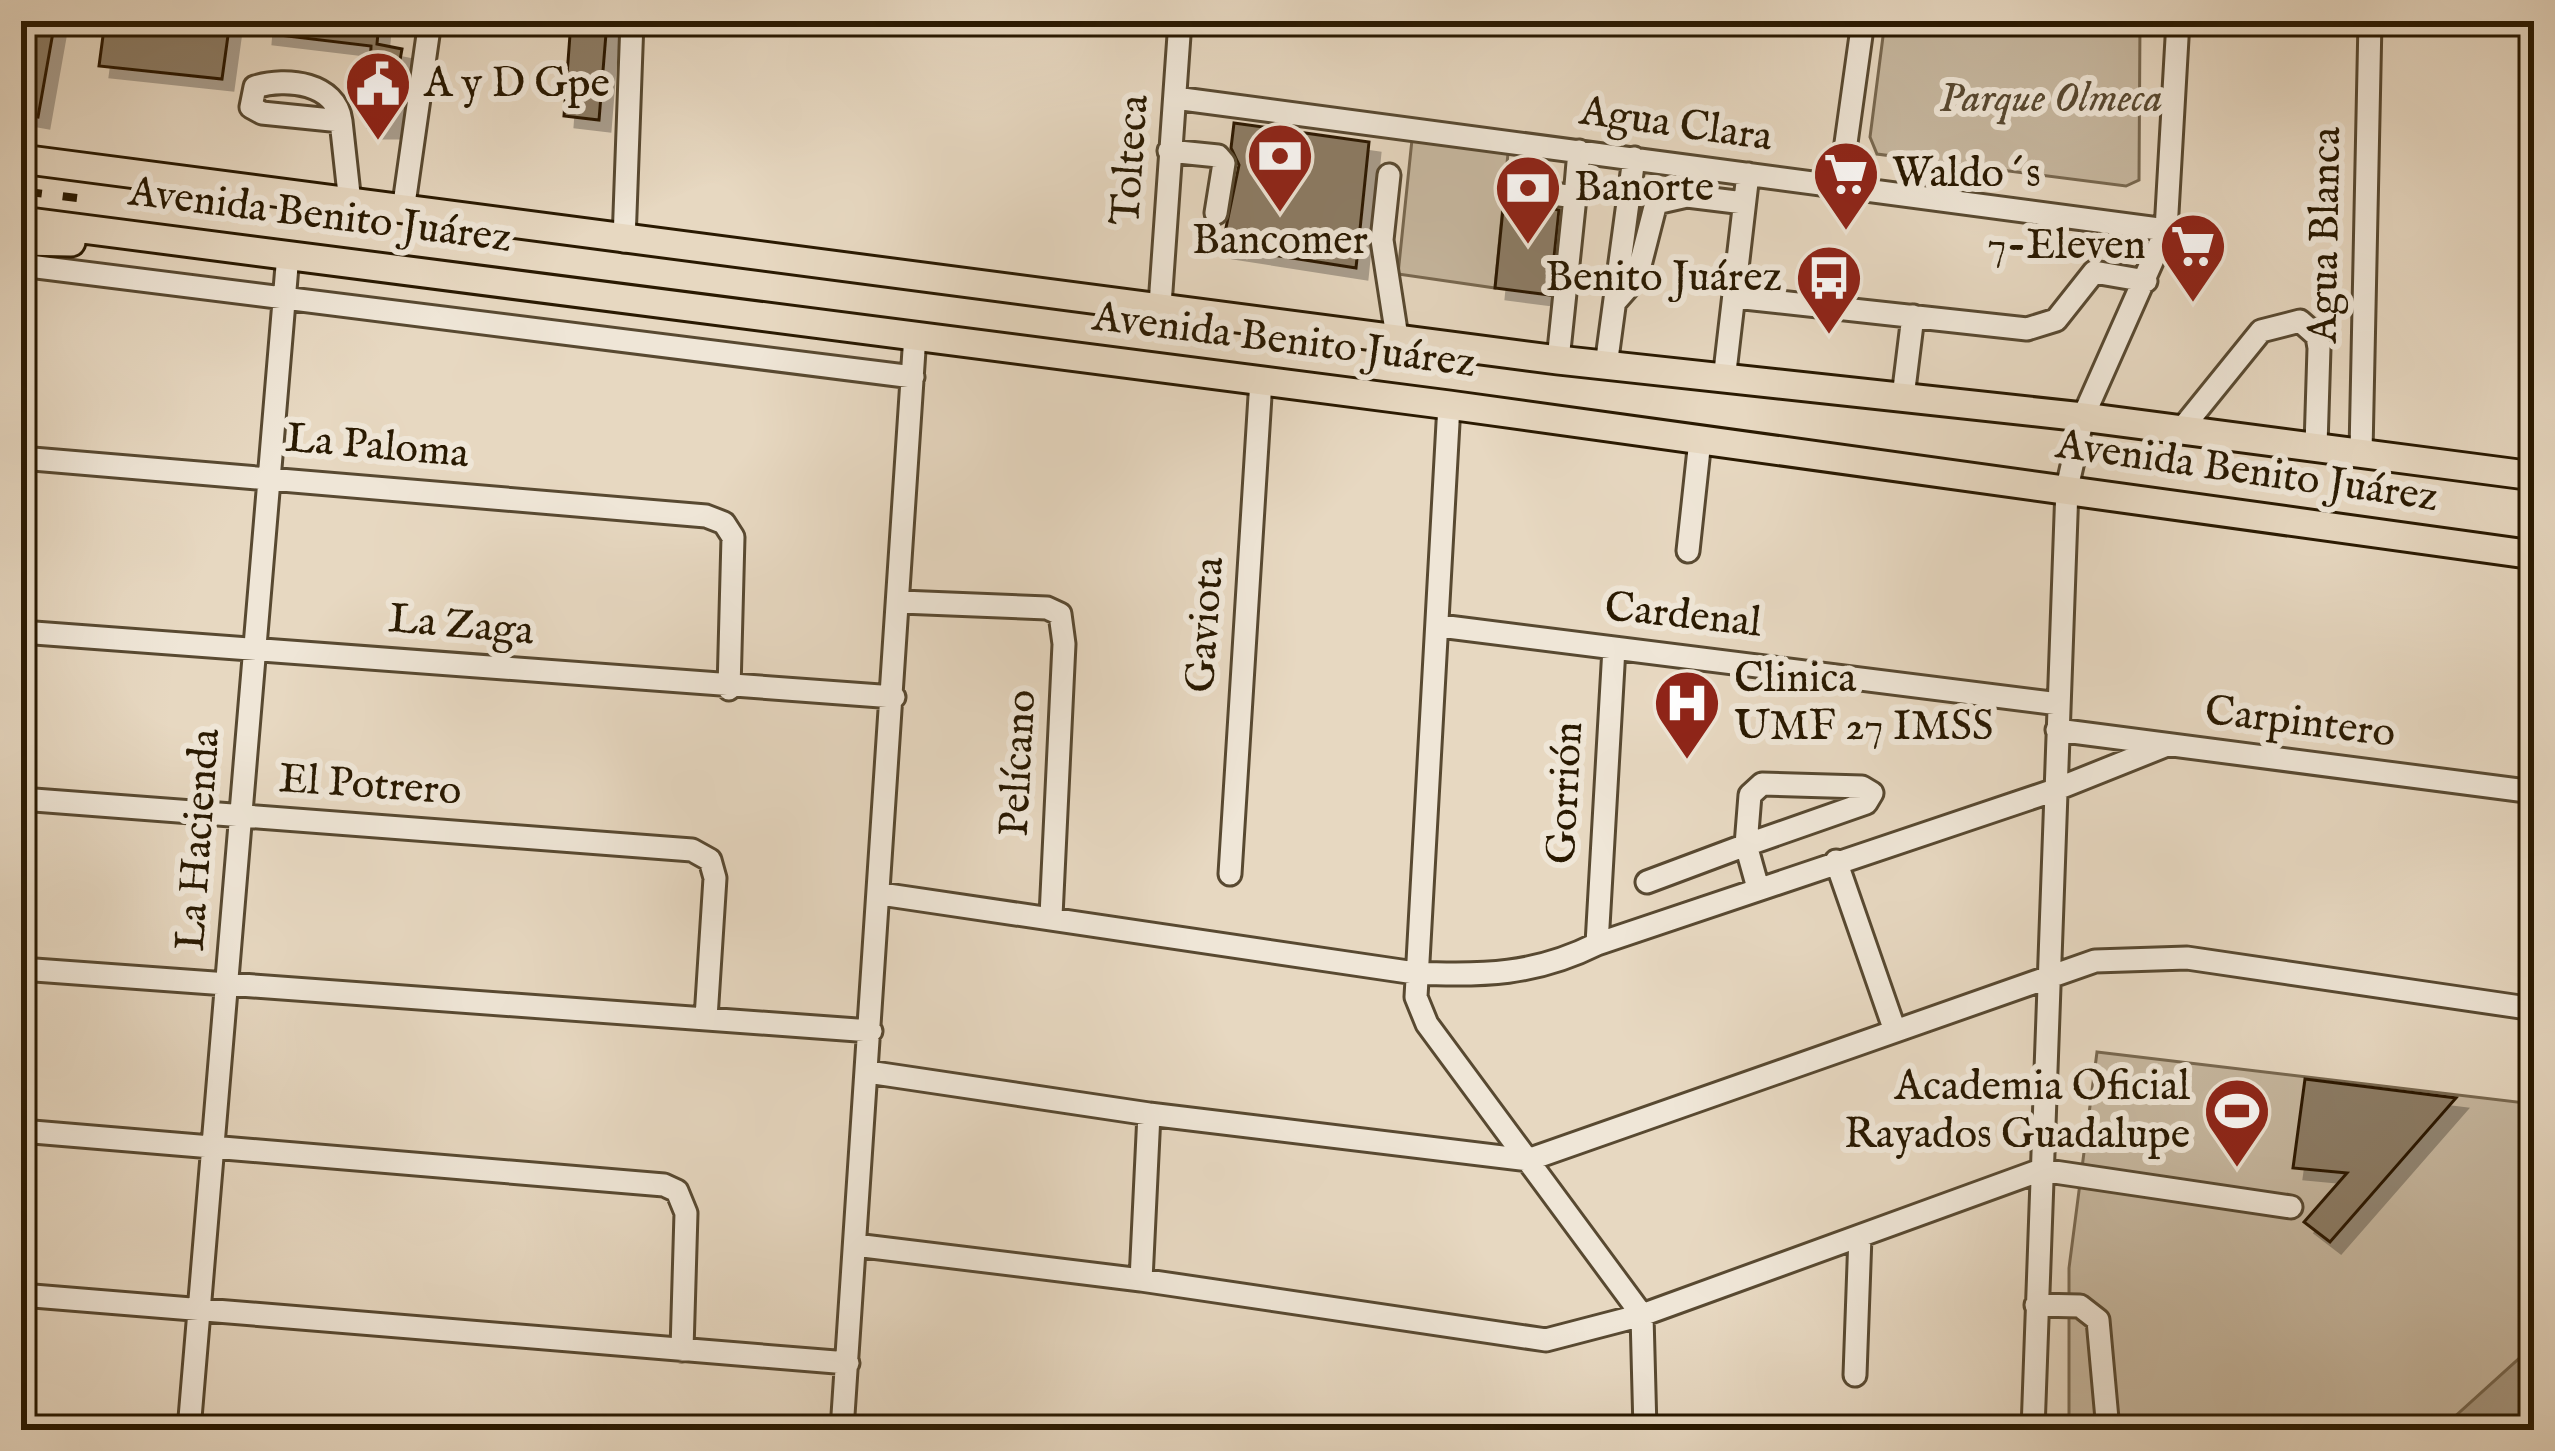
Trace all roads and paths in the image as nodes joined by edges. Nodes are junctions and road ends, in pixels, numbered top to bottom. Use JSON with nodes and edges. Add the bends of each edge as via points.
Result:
{"nodes":[{"id":1,"x":430,"y":21,"type":"edge"},
{"id":2,"x":632,"y":21,"type":"edge"},
{"id":3,"x":1180,"y":21,"type":"edge"},
{"id":4,"x":1863,"y":21,"type":"edge"},
{"id":5,"x":2178,"y":21,"type":"edge"},
{"id":6,"x":2370,"y":21,"type":"edge"},
{"id":7,"x":1175,"y":98,"type":"junction"},
{"id":8,"x":341,"y":121,"type":"dead end"},
{"id":9,"x":21,"y":143,"type":"edge"},
{"id":10,"x":1168,"y":151,"type":"junction"},
{"id":11,"x":1579,"y":151,"type":"junction"},
{"id":12,"x":1634,"y":158,"type":"junction"},
{"id":13,"x":21,"y":159,"type":"edge"},
{"id":14,"x":21,"y":170,"type":"edge"},
{"id":15,"x":114,"y":171,"type":"junction"},
{"id":16,"x":1748,"y":174,"type":"junction"},
{"id":17,"x":1389,"y":175,"type":"dead end"},
{"id":18,"x":1840,"y":186,"type":"junction"},
{"id":19,"x":1515,"y":189,"type":"dead end"},
{"id":20,"x":1575,"y":197,"type":"junction"},
{"id":21,"x":350,"y":202,"type":"junction"},
{"id":22,"x":1744,"y":202,"type":"junction"},
{"id":23,"x":403,"y":211,"type":"junction"},
{"id":24,"x":1216,"y":213,"type":"dead end"},
{"id":25,"x":21,"y":220,"type":"edge"},
{"id":26,"x":2166,"y":230,"type":"junction"},
{"id":27,"x":141,"y":236,"type":"junction"},
{"id":28,"x":21,"y":241,"type":"edge"},
{"id":29,"x":624,"y":241,"type":"junction"},
{"id":30,"x":288,"y":254,"type":"junction"},
{"id":31,"x":21,"y":265,"type":"edge"},
{"id":32,"x":2146,"y":281,"type":"junction"},
{"id":33,"x":1735,"y":297,"type":"junction"},
{"id":34,"x":283,"y":299,"type":"junction"},
{"id":35,"x":1615,"y":302,"type":"junction"},
{"id":36,"x":1160,"y":305,"type":"junction"},
{"id":37,"x":1913,"y":316,"type":"junction"},
{"id":38,"x":916,"y":335,"type":"junction"},
{"id":39,"x":1397,"y":338,"type":"junction"},
{"id":40,"x":1558,"y":360,"type":"junction"},
{"id":41,"x":1606,"y":365,"type":"junction"},
{"id":42,"x":913,"y":377,"type":"junction"},
{"id":43,"x":1261,"y":380,"type":"junction"},
{"id":44,"x":1724,"y":380,"type":"junction"},
{"id":45,"x":1903,"y":398,"type":"junction"},
{"id":46,"x":1449,"y":405,"type":"junction"},
{"id":47,"x":2083,"y":417,"type":"junction"},
{"id":48,"x":2180,"y":431,"type":"junction"},
{"id":49,"x":1700,"y":440,"type":"junction"},
{"id":50,"x":2316,"y":446,"type":"junction"},
{"id":51,"x":2361,"y":452,"type":"junction"},
{"id":52,"x":21,"y":458,"type":"edge"},
{"id":53,"x":2534,"y":476,"type":"edge"},
{"id":54,"x":266,"y":477,"type":"junction"},
{"id":55,"x":2067,"y":488,"type":"junction"},
{"id":56,"x":1688,"y":551,"type":"dead end"},
{"id":57,"x":2534,"y":555,"type":"edge"},
{"id":58,"x":901,"y":602,"type":"junction"},
{"id":59,"x":1440,"y":626,"type":"junction"},
{"id":60,"x":21,"y":632,"type":"edge"},
{"id":61,"x":251,"y":647,"type":"junction"},
{"id":62,"x":1614,"y":648,"type":"junction"},
{"id":63,"x":728,"y":688,"type":"junction"},
{"id":64,"x":894,"y":697,"type":"junction"},
{"id":65,"x":2059,"y":704,"type":"junction"},
{"id":66,"x":2057,"y":730,"type":"junction"},
{"id":67,"x":2167,"y":745,"type":"junction"},
{"id":68,"x":2052,"y":791,"type":"junction"},
{"id":69,"x":2534,"y":792,"type":"edge"},
{"id":70,"x":21,"y":799,"type":"edge"},
{"id":71,"x":238,"y":816,"type":"junction"},
{"id":72,"x":1746,"y":844,"type":"junction"},
{"id":73,"x":1836,"y":861,"type":"junction"},
{"id":74,"x":1229,"y":874,"type":"dead end"},
{"id":75,"x":1647,"y":882,"type":"dead end"},
{"id":76,"x":1758,"y":888,"type":"junction"},
{"id":77,"x":881,"y":894,"type":"junction"},
{"id":78,"x":1051,"y":916,"type":"junction"},
{"id":79,"x":1597,"y":944,"type":"junction"},
{"id":80,"x":21,"y":969,"type":"edge"},
{"id":81,"x":1415,"y":974,"type":"junction"},
{"id":82,"x":2046,"y":976,"type":"junction"},
{"id":83,"x":229,"y":983,"type":"junction"},
{"id":84,"x":2534,"y":1009,"type":"edge"},
{"id":85,"x":706,"y":1018,"type":"junction"},
{"id":86,"x":1894,"y":1028,"type":"junction"},
{"id":87,"x":871,"y":1031,"type":"junction"},
{"id":88,"x":868,"y":1072,"type":"junction"},
{"id":89,"x":1149,"y":1114,"type":"junction"},
{"id":90,"x":21,"y":1130,"type":"edge"},
{"id":91,"x":212,"y":1145,"type":"junction"},
{"id":92,"x":1528,"y":1160,"type":"junction"},
{"id":93,"x":2041,"y":1170,"type":"junction"},
{"id":94,"x":2291,"y":1208,"type":"dead end"},
{"id":95,"x":1860,"y":1236,"type":"junction"},
{"id":96,"x":854,"y":1245,"type":"junction"},
{"id":97,"x":1142,"y":1280,"type":"junction"},
{"id":98,"x":21,"y":1295,"type":"edge"},
{"id":99,"x":2036,"y":1305,"type":"junction"},
{"id":100,"x":199,"y":1310,"type":"junction"},
{"id":101,"x":1642,"y":1315,"type":"junction"},
{"id":102,"x":682,"y":1349,"type":"junction"},
{"id":103,"x":848,"y":1363,"type":"junction"},
{"id":104,"x":1855,"y":1375,"type":"dead end"},
{"id":105,"x":189,"y":1430,"type":"edge"},
{"id":106,"x":842,"y":1430,"type":"edge"},
{"id":107,"x":1645,"y":1430,"type":"edge"},
{"id":108,"x":2032,"y":1430,"type":"edge"},
{"id":109,"x":2108,"y":1430,"type":"edge"}],
"edges":[{"from":1,"to":23,"type":"street"},
{"from":2,"to":29,"type":"street"},
{"from":3,"to":7,"type":"street","name":"Tolteca"},
{"from":4,"to":18,"type":"street"},
{"from":5,"to":26,"type":"street"},
{"from":6,"to":51,"type":"street","name":"Agua Blanca"},
{"from":7,"to":10,"type":"street","name":"Tolteca"},
{"from":7,"to":11,"type":"street","name":"Agua Clara"},
{"from":8,"to":21,"type":"street"},
{"from":9,"to":15,"type":"main road"},
{"from":10,"to":24,"type":"street","via":[[1224,163]]},
{"from":10,"to":36,"type":"street","name":"Tolteca"},
{"from":11,"to":12,"type":"street","name":"Agua Clara"},
{"from":11,"to":20,"type":"street"},
{"from":12,"to":16,"type":"street","name":"Agua Clara"},
{"from":12,"to":35,"type":"street"},
{"from":13,"to":15,"type":"main road","name":"Avenida Benito Juárez"},
{"from":14,"to":15,"type":"main road"},
{"from":15,"to":21,"type":"main road","name":"Avenida Benito Juárez"},
{"from":16,"to":18,"type":"street","name":"Agua Clara"},
{"from":16,"to":22,"type":"street"},
{"from":17,"to":39,"type":"street","via":[[1382,240]]},
{"from":18,"to":26,"type":"street","name":"Agua Clara"},
{"from":19,"to":20,"type":"street"},
{"from":20,"to":40,"type":"street"},
{"from":21,"to":23,"type":"main road","name":"Avenida Benito Juárez"},
{"from":22,"to":33,"type":"street"},
{"from":22,"to":35,"type":"street","via":[[1656,202],[1636,277]]},
{"from":23,"to":29,"type":"main road","name":"Avenida Benito Juárez"},
{"from":25,"to":27,"type":"main road","name":"Avenida Benito Juárez"},
{"from":26,"to":32,"type":"street"},
{"from":27,"to":28,"type":"main road"},
{"from":27,"to":30,"type":"main road","name":"Avenida Benito Juárez"},
{"from":29,"to":36,"type":"main road","name":"Avenida Benito Juárez"},
{"from":30,"to":34,"type":"street","name":"La Hacienda"},
{"from":30,"to":38,"type":"main road","name":"Avenida Benito Juárez"},
{"from":31,"to":34,"type":"street"},
{"from":32,"to":37,"type":"street","via":[[2094,272],[2042,328]]},
{"from":32,"to":47,"type":"street"},
{"from":33,"to":37,"type":"street"},
{"from":33,"to":44,"type":"street"},
{"from":34,"to":42,"type":"street"},
{"from":34,"to":54,"type":"street","name":"La Hacienda"},
{"from":35,"to":41,"type":"street"},
{"from":36,"to":39,"type":"main road","name":"Avenida Benito Juárez"},
{"from":37,"to":45,"type":"street"},
{"from":38,"to":42,"type":"street"},
{"from":38,"to":43,"type":"main road","name":"Avenida Benito Juárez"},
{"from":39,"to":40,"type":"main road","name":"Avenida Benito Juárez"},
{"from":40,"to":41,"type":"main road","name":"Avenida Benito Juárez"},
{"from":41,"to":44,"type":"main road","name":"Avenida Benito Juárez"},
{"from":42,"to":58,"type":"street"},
{"from":43,"to":46,"type":"main road","name":"Avenida Benito Juárez"},
{"from":43,"to":74,"type":"street","name":"Gaviota"},
{"from":44,"to":45,"type":"main road","name":"Avenida Benito Juárez"},
{"from":45,"to":47,"type":"main road","name":"Avenida Benito Juárez"},
{"from":46,"to":49,"type":"main road","name":"Avenida Benito Juárez"},
{"from":46,"to":59,"type":"street"},
{"from":47,"to":48,"type":"main road","name":"Avenida Benito Juárez"},
{"from":47,"to":55,"type":"street"},
{"from":48,"to":50,"type":"main road","name":"Avenida Benito Juárez"},
{"from":48,"to":50,"type":"street","via":[[2261,331],[2300,321],[2319,348]]},
{"from":49,"to":55,"type":"main road","name":"Avenida Benito Juárez"},
{"from":49,"to":56,"type":"street"},
{"from":50,"to":51,"type":"main road","name":"Avenida Benito Juárez"},
{"from":51,"to":53,"type":"main road","name":"Avenida Benito Juárez"},
{"from":52,"to":54,"type":"street","name":"La Paloma"},
{"from":54,"to":61,"type":"street","name":"La Hacienda"},
{"from":54,"to":63,"type":"street","name":"La Paloma","via":[[706,516],[724,524],[734,556]]},
{"from":55,"to":57,"type":"main road","name":"Avenida Benito Juárez"},
{"from":55,"to":65,"type":"street"},
{"from":58,"to":64,"type":"street"},
{"from":58,"to":78,"type":"street","name":"Pelícano","via":[[1060,614]]},
{"from":59,"to":62,"type":"street","name":"Cardenal"},
{"from":59,"to":81,"type":"street"},
{"from":60,"to":61,"type":"street","name":"La Zaga"},
{"from":61,"to":63,"type":"street","name":"La Zaga"},
{"from":61,"to":71,"type":"street","name":"La Hacienda"},
{"from":62,"to":65,"type":"street","name":"Cardenal"},
{"from":62,"to":79,"type":"street","name":"Gorrión"},
{"from":63,"to":64,"type":"street","name":"La Zaga"},
{"from":64,"to":77,"type":"street"},
{"from":65,"to":66,"type":"street"},
{"from":66,"to":67,"type":"street","name":"Carpintero"},
{"from":66,"to":68,"type":"street"},
{"from":67,"to":68,"type":"street"},
{"from":67,"to":69,"type":"street","name":"Carpintero"},
{"from":68,"to":73,"type":"street"},
{"from":68,"to":82,"type":"street"},
{"from":70,"to":71,"type":"street","name":"El Potrero"},
{"from":71,"to":83,"type":"street","name":"La Hacienda"},
{"from":71,"to":85,"type":"street","name":"El Potrero","via":[[668,845],[710,860]]},
{"from":72,"to":72,"type":"street","via":[[1750,796],[1762,784],[1872,793],[1866,803]]},
{"from":72,"to":75,"type":"street"},
{"from":72,"to":76,"type":"street"},
{"from":73,"to":76,"type":"street"},
{"from":73,"to":86,"type":"street"},
{"from":76,"to":79,"type":"street"},
{"from":77,"to":78,"type":"street"},
{"from":77,"to":87,"type":"street"},
{"from":78,"to":81,"type":"street"},
{"from":79,"to":81,"type":"street","via":[[1528,972]]},
{"from":80,"to":83,"type":"street"},
{"from":81,"to":92,"type":"street","via":[[1426,1024]]},
{"from":82,"to":84,"type":"street","via":[[2095,961],[2187,958]]},
{"from":82,"to":86,"type":"street"},
{"from":82,"to":93,"type":"street"},
{"from":83,"to":85,"type":"street"},
{"from":83,"to":91,"type":"street","name":"La Hacienda"},
{"from":85,"to":87,"type":"street"},
{"from":86,"to":92,"type":"street"},
{"from":87,"to":88,"type":"street"},
{"from":88,"to":89,"type":"street"},
{"from":88,"to":96,"type":"street"},
{"from":89,"to":92,"type":"street"},
{"from":89,"to":97,"type":"street"},
{"from":90,"to":91,"type":"street"},
{"from":91,"to":100,"type":"street","name":"La Hacienda"},
{"from":91,"to":102,"type":"street","via":[[664,1185],[677,1191],[686,1213]]},
{"from":92,"to":101,"type":"street"},
{"from":93,"to":94,"type":"street"},
{"from":93,"to":95,"type":"street"},
{"from":93,"to":99,"type":"street"},
{"from":95,"to":101,"type":"street"},
{"from":95,"to":104,"type":"street"},
{"from":96,"to":97,"type":"street"},
{"from":96,"to":103,"type":"street"},
{"from":97,"to":101,"type":"street","via":[[1503,1336],[1569,1337]]},
{"from":98,"to":100,"type":"street"},
{"from":99,"to":108,"type":"street"},
{"from":99,"to":109,"type":"street","via":[[2080,1306],[2098,1320]]},
{"from":100,"to":102,"type":"street"},
{"from":100,"to":105,"type":"street","name":"La Hacienda"},
{"from":101,"to":107,"type":"street"},
{"from":102,"to":103,"type":"street"},
{"from":103,"to":106,"type":"street"}]}
